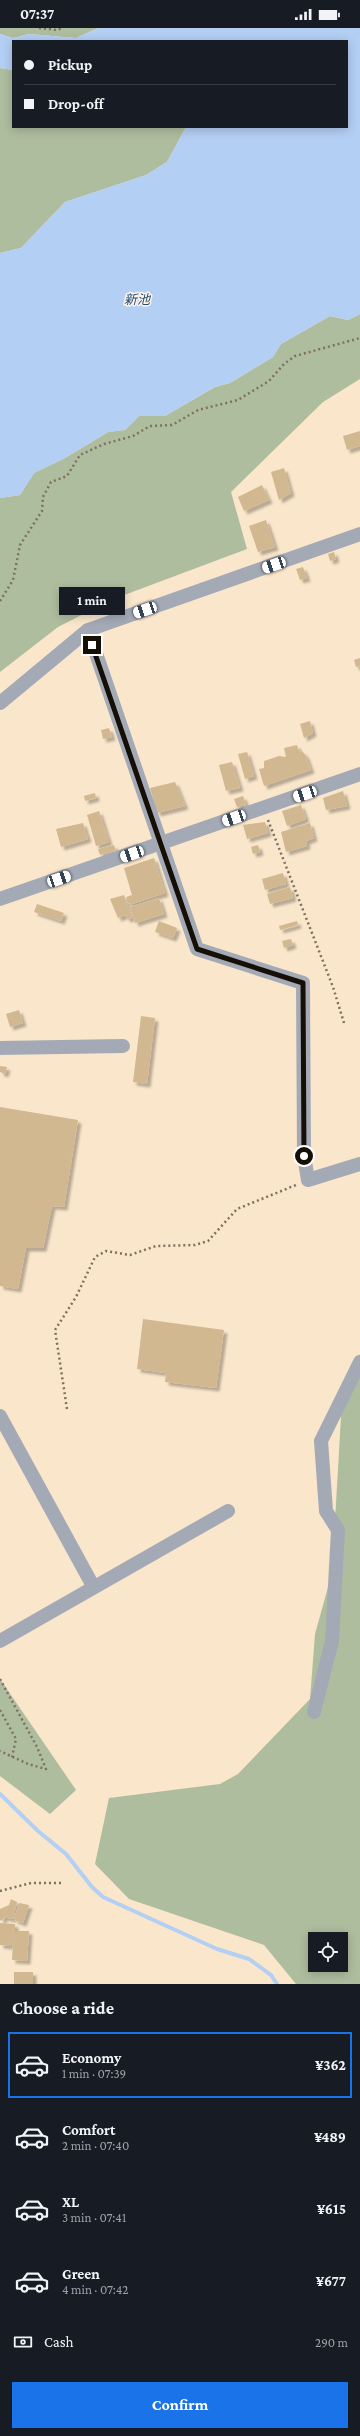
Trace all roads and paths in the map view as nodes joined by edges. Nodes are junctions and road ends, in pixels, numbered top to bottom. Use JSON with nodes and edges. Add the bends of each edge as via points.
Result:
{"nodes":[{"id":1,"x":39,"y":28,"type":"edge"},
{"id":2,"x":62,"y":28,"type":"edge"},
{"id":3,"x":360,"y":338,"type":"edge"},
{"id":4,"x":360,"y":534,"type":"edge"},
{"id":5,"x":0,"y":601,"type":"edge"},
{"id":6,"x":88,"y":630,"type":"junction"},
{"id":7,"x":0,"y":703,"type":"edge"},
{"id":8,"x":360,"y":774,"type":"edge"},
{"id":9,"x":264,"y":808,"type":"junction"},
{"id":10,"x":161,"y":844,"type":"junction"},
{"id":11,"x":0,"y":899,"type":"edge"},
{"id":12,"x":344,"y":1023,"type":"dead end"},
{"id":13,"x":123,"y":1046,"type":"dead end"},
{"id":14,"x":0,"y":1048,"type":"edge"},
{"id":15,"x":360,"y":1164,"type":"edge"},
{"id":16,"x":308,"y":1180,"type":"junction"},
{"id":17,"x":360,"y":1362,"type":"edge"},
{"id":18,"x":66,"y":1409,"type":"dead end"},
{"id":19,"x":0,"y":1416,"type":"edge"},
{"id":20,"x":228,"y":1510,"type":"dead end"},
{"id":21,"x":93,"y":1586,"type":"junction"},
{"id":22,"x":0,"y":1641,"type":"edge"},
{"id":23,"x":0,"y":1679,"type":"edge"},
{"id":24,"x":0,"y":1710,"type":"edge"},
{"id":25,"x":314,"y":1712,"type":"dead end"},
{"id":26,"x":0,"y":1751,"type":"edge"},
{"id":27,"x":12,"y":1757,"type":"junction"},
{"id":28,"x":64,"y":1883,"type":"dead end"},
{"id":29,"x":0,"y":1891,"type":"edge"}],
"edges":[{"from":1,"to":2,"type":"path"},
{"from":3,"to":5,"type":"path","via":[[295,356],[269,381],[238,400],[198,410],[172,425],[150,426],[133,436],[104,444],[80,455],[67,476],[51,482],[43,497],[42,511],[20,545],[13,580]]},
{"from":4,"to":6,"type":"street"},
{"from":6,"to":7,"type":"street"},
{"from":6,"to":10,"type":"street"},
{"from":8,"to":9,"type":"street"},
{"from":9,"to":10,"type":"street"},
{"from":9,"to":12,"type":"path"},
{"from":10,"to":11,"type":"street"},
{"from":10,"to":16,"type":"street","via":[[197,949],[303,983],[304,1156]]},
{"from":13,"to":14,"type":"street"},
{"from":15,"to":16,"type":"street"},
{"from":16,"to":18,"type":"path","via":[[237,1209],[208,1241],[156,1246],[130,1255],[106,1251],[95,1257],[76,1297],[55,1330]]},
{"from":17,"to":25,"type":"street","via":[[321,1441],[326,1511],[338,1530],[332,1641]]},
{"from":19,"to":21,"type":"street"},
{"from":20,"to":21,"type":"street"},
{"from":21,"to":22,"type":"street"},
{"from":23,"to":27,"type":"path","via":[[46,1769]]},
{"from":24,"to":27,"type":"path","via":[[16,1739]]},
{"from":26,"to":27,"type":"path"},
{"from":28,"to":29,"type":"path","via":[[31,1883]]}]}
